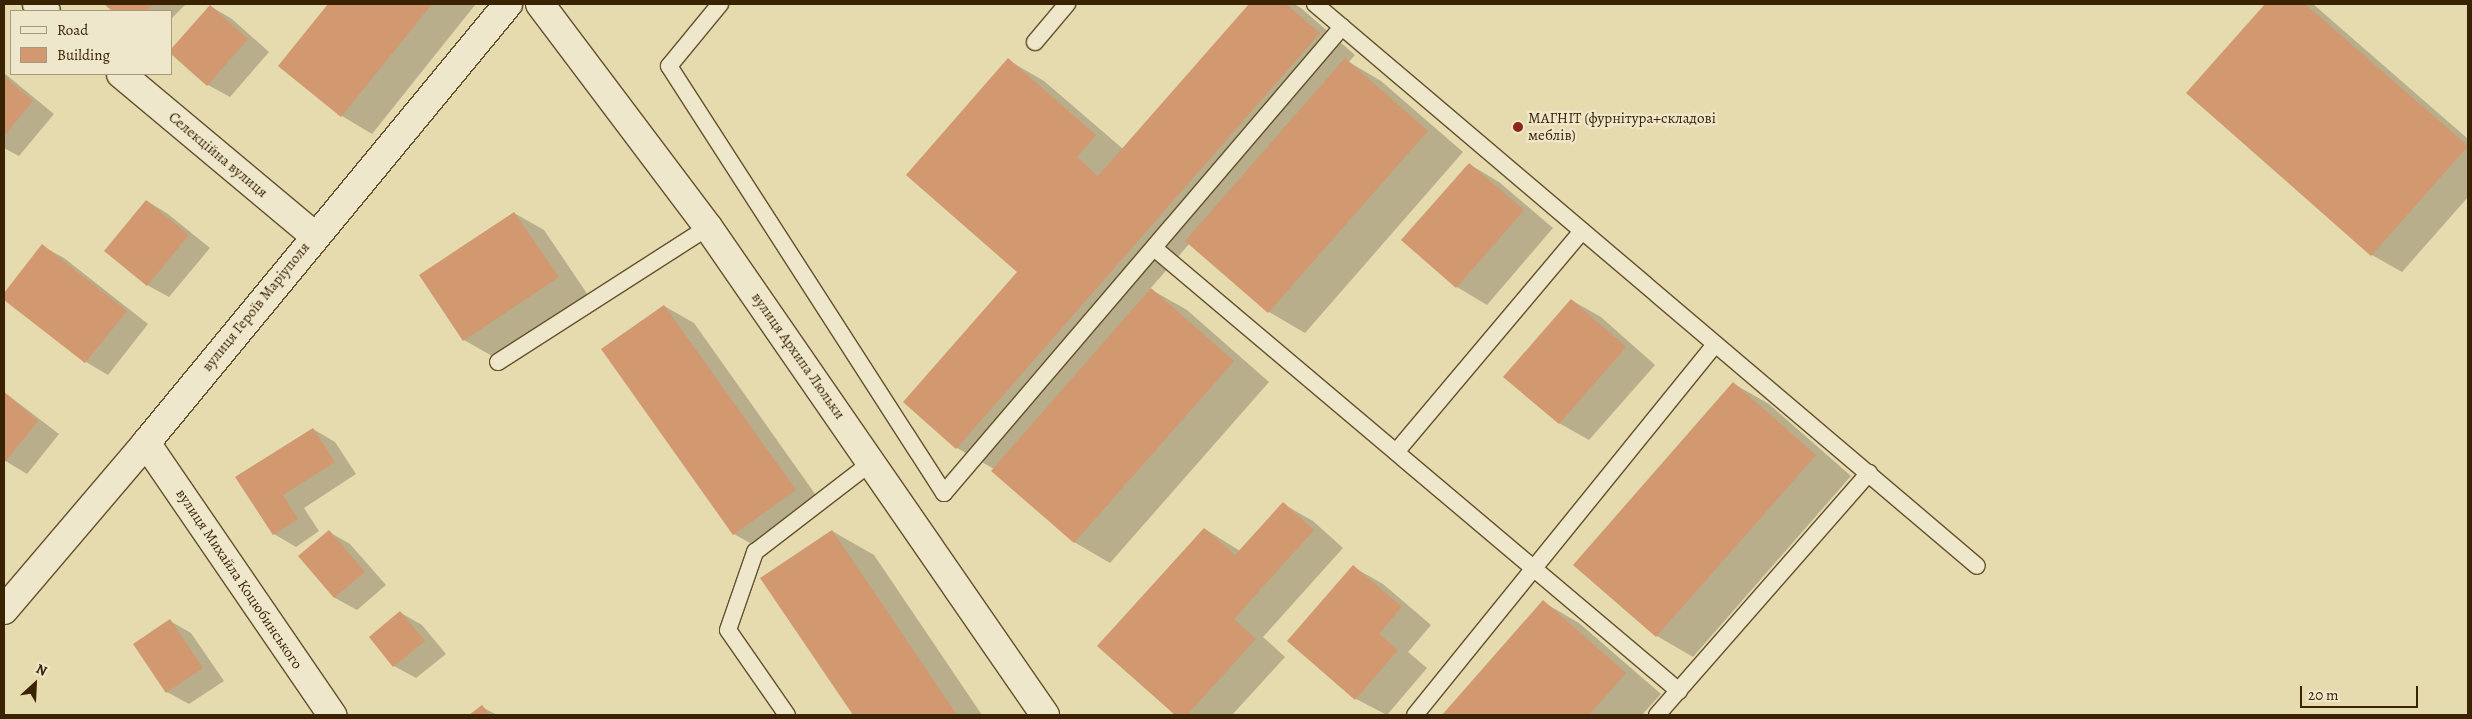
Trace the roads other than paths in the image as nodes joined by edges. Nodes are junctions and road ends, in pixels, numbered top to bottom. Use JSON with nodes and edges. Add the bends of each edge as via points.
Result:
{"nodes":[{"id":1,"x":508,"y":4,"type":"edge"},
{"id":2,"x":540,"y":4,"type":"edge"},
{"id":3,"x":720,"y":4,"type":"edge"},
{"id":4,"x":1067,"y":4,"type":"edge"},
{"id":5,"x":1314,"y":4,"type":"edge"},
{"id":6,"x":1342,"y":27,"type":"junction"},
{"id":7,"x":1035,"y":42,"type":"dead end"},
{"id":8,"x":122,"y":75,"type":"edge"},
{"id":9,"x":708,"y":227,"type":"junction"},
{"id":10,"x":1582,"y":231,"type":"junction"},
{"id":11,"x":314,"y":236,"type":"junction"},
{"id":12,"x":1154,"y":248,"type":"junction"},
{"id":13,"x":1715,"y":344,"type":"junction"},
{"id":14,"x":498,"y":362,"type":"dead end"},
{"id":15,"x":146,"y":443,"type":"junction"},
{"id":16,"x":1396,"y":452,"type":"junction"},
{"id":17,"x":872,"y":462,"type":"junction"},
{"id":18,"x":1869,"y":474,"type":"junction"},
{"id":19,"x":1977,"y":566,"type":"dead end"},
{"id":20,"x":1535,"y":568,"type":"junction"},
{"id":21,"x":4,"y":610,"type":"edge"},
{"id":22,"x":1679,"y":691,"type":"junction"},
{"id":23,"x":332,"y":715,"type":"edge"},
{"id":24,"x":786,"y":715,"type":"edge"},
{"id":25,"x":1045,"y":715,"type":"edge"},
{"id":26,"x":1414,"y":715,"type":"edge"},
{"id":27,"x":1657,"y":715,"type":"edge"}],
"edges":[{"from":1,"to":11,"type":"street","name":"вулиця Героїв Маріуполя"},
{"from":2,"to":9,"type":"street","name":"вулиця Архипа Люльки"},
{"from":3,"to":12,"type":"lane","via":[[669,66],[944,493]]},
{"from":4,"to":7,"type":"lane"},
{"from":5,"to":6,"type":"lane"},
{"from":6,"to":10,"type":"lane"},
{"from":6,"to":12,"type":"lane"},
{"from":8,"to":11,"type":"street","name":"Селекційна вулиця"},
{"from":9,"to":14,"type":"lane"},
{"from":9,"to":17,"type":"street","name":"вулиця Архипа Люльки"},
{"from":10,"to":13,"type":"lane"},
{"from":10,"to":16,"type":"lane"},
{"from":11,"to":15,"type":"street","name":"вулиця Героїв Маріуполя"},
{"from":12,"to":16,"type":"lane"},
{"from":13,"to":18,"type":"lane"},
{"from":13,"to":20,"type":"lane"},
{"from":15,"to":21,"type":"street","name":"вулиця Героїв Маріуполя"},
{"from":15,"to":23,"type":"street","name":"вулиця Михайла Коцюбинського"},
{"from":16,"to":20,"type":"lane"},
{"from":17,"to":24,"type":"lane","via":[[755,552],[728,630]]},
{"from":17,"to":25,"type":"street","name":"вулиця Архипа Люльки"},
{"from":18,"to":19,"type":"lane"},
{"from":18,"to":22,"type":"lane"},
{"from":20,"to":22,"type":"lane"},
{"from":20,"to":26,"type":"lane"},
{"from":22,"to":27,"type":"lane"}]}
